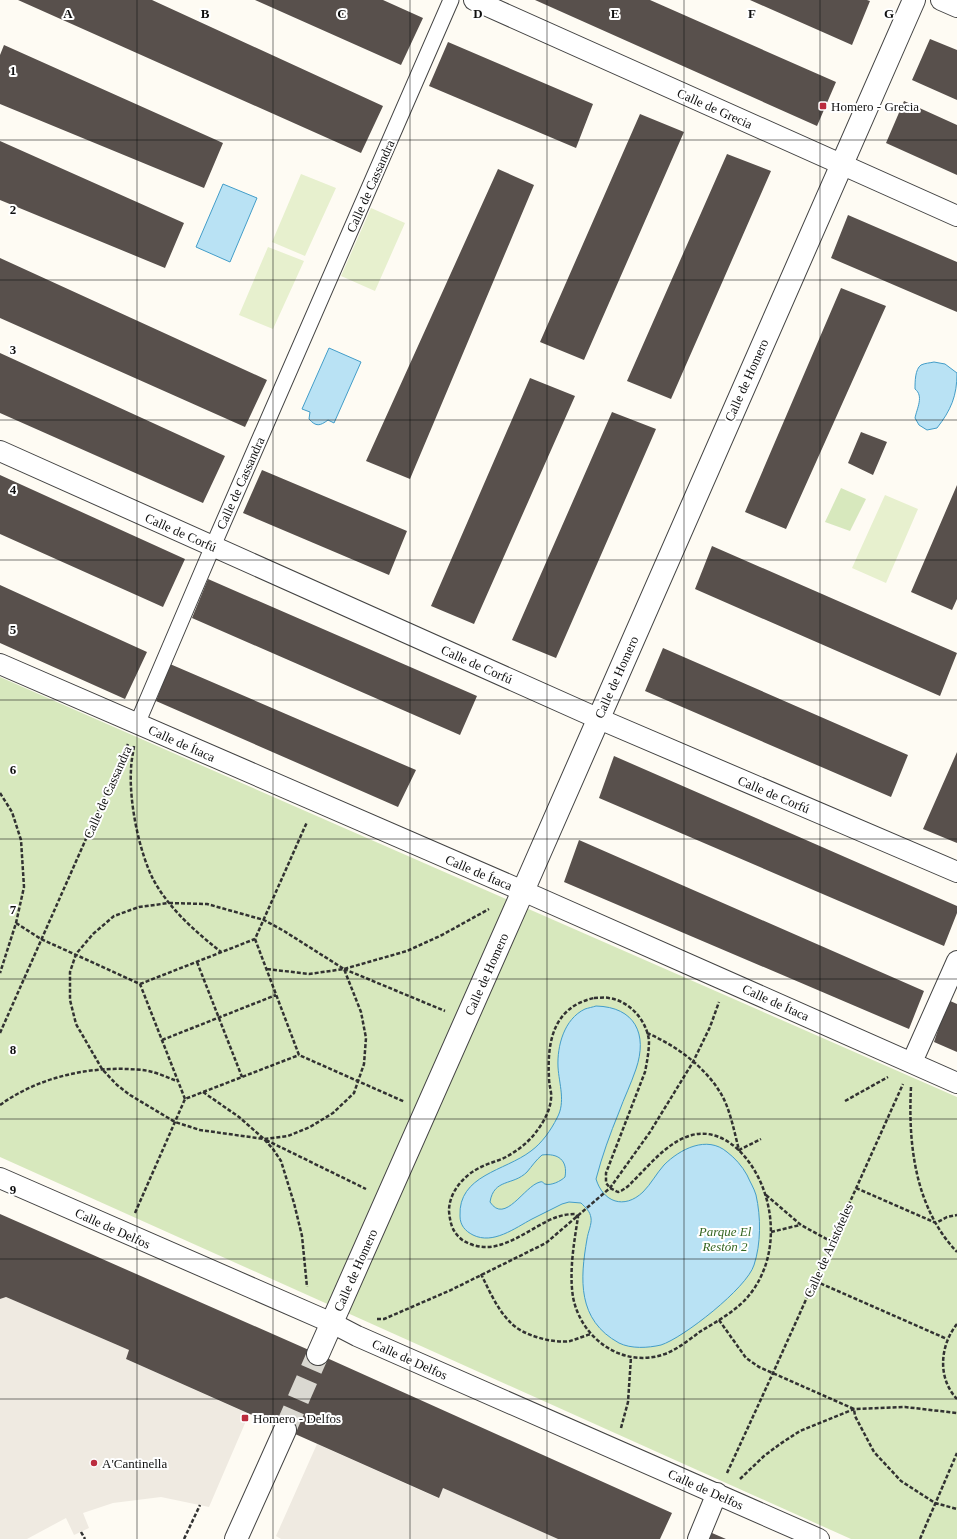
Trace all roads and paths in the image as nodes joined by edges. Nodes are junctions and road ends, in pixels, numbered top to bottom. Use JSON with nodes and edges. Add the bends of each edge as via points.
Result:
{"nodes":[{"id":1,"x":451,"y":0,"type":"edge"},
{"id":2,"x":474,"y":0,"type":"edge"},
{"id":3,"x":914,"y":0,"type":"edge"},
{"id":4,"x":941,"y":0,"type":"edge"},
{"id":5,"x":957,"y":7,"type":"edge"},
{"id":6,"x":841,"y":165,"type":"junction"},
{"id":7,"x":957,"y":216,"type":"edge"},
{"id":8,"x":0,"y":451,"type":"edge"},
{"id":9,"x":213,"y":546,"type":"junction"},
{"id":10,"x":0,"y":664,"type":"edge"},
{"id":11,"x":597,"y":718,"type":"junction"},
{"id":12,"x":137,"y":724,"type":"junction"},
{"id":13,"x":0,"y":793,"type":"edge"},
{"id":14,"x":316,"y":801,"type":"junction"},
{"id":15,"x":957,"y":872,"type":"edge"},
{"id":16,"x":523,"y":891,"type":"junction"},
{"id":17,"x":169,"y":903,"type":"junction"},
{"id":18,"x":264,"y":920,"type":"junction"},
{"id":19,"x":16,"y":923,"type":"junction"},
{"id":20,"x":42,"y":939,"type":"junction"},
{"id":21,"x":255,"y":939,"type":"junction"},
{"id":22,"x":222,"y":952,"type":"junction"},
{"id":23,"x":76,"y":954,"type":"junction"},
{"id":24,"x":957,"y":961,"type":"edge"},
{"id":25,"x":197,"y":962,"type":"junction"},
{"id":26,"x":267,"y":969,"type":"junction"},
{"id":27,"x":344,"y":969,"type":"junction"},
{"id":28,"x":0,"y":973,"type":"edge"},
{"id":29,"x":726,"y":981,"type":"junction"},
{"id":30,"x":140,"y":984,"type":"junction"},
{"id":31,"x":276,"y":995,"type":"junction"},
{"id":32,"x":219,"y":1018,"type":"junction"},
{"id":33,"x":466,"y":1020,"type":"junction"},
{"id":34,"x":647,"y":1032,"type":"junction"},
{"id":35,"x":0,"y":1033,"type":"edge"},
{"id":36,"x":162,"y":1040,"type":"junction"},
{"id":37,"x":299,"y":1055,"type":"junction"},
{"id":38,"x":693,"y":1062,"type":"junction"},
{"id":39,"x":912,"y":1062,"type":"junction"},
{"id":40,"x":102,"y":1069,"type":"junction"},
{"id":41,"x":242,"y":1077,"type":"junction"},
{"id":42,"x":178,"y":1081,"type":"junction"},
{"id":43,"x":358,"y":1081,"type":"junction"},
{"id":44,"x":957,"y":1083,"type":"edge"},
{"id":45,"x":203,"y":1092,"type":"junction"},
{"id":46,"x":185,"y":1099,"type":"junction"},
{"id":47,"x":845,"y":1101,"type":"dead end"},
{"id":48,"x":0,"y":1104,"type":"edge"},
{"id":49,"x":426,"y":1111,"type":"junction"},
{"id":50,"x":175,"y":1122,"type":"junction"},
{"id":51,"x":264,"y":1139,"type":"junction"},
{"id":52,"x":761,"y":1139,"type":"dead end"},
{"id":53,"x":739,"y":1150,"type":"junction"},
{"id":54,"x":0,"y":1178,"type":"edge"},
{"id":55,"x":610,"y":1188,"type":"junction"},
{"id":56,"x":856,"y":1188,"type":"junction"},
{"id":57,"x":766,"y":1194,"type":"junction"},
{"id":58,"x":387,"y":1198,"type":"junction"},
{"id":59,"x":957,"y":1215,"type":"edge"},
{"id":60,"x":578,"y":1217,"type":"junction"},
{"id":61,"x":936,"y":1223,"type":"junction"},
{"id":62,"x":801,"y":1225,"type":"junction"},
{"id":63,"x":770,"y":1232,"type":"junction"},
{"id":64,"x":126,"y":1233,"type":"junction"},
{"id":65,"x":832,"y":1242,"type":"junction"},
{"id":66,"x":957,"y":1252,"type":"edge"},
{"id":67,"x":481,"y":1274,"type":"junction"},
{"id":68,"x":815,"y":1281,"type":"junction"},
{"id":69,"x":309,"y":1313,"type":"junction"},
{"id":70,"x":376,"y":1319,"type":"dead end"},
{"id":71,"x":719,"y":1320,"type":"junction"},
{"id":72,"x":332,"y":1323,"type":"junction"},
{"id":73,"x":957,"y":1324,"type":"edge"},
{"id":74,"x":591,"y":1334,"type":"junction"},
{"id":75,"x":947,"y":1339,"type":"junction"},
{"id":76,"x":318,"y":1354,"type":"tunnel mouth"},
{"id":77,"x":630,"y":1357,"type":"junction"},
{"id":78,"x":774,"y":1373,"type":"junction"},
{"id":79,"x":957,"y":1398,"type":"edge"},
{"id":80,"x":854,"y":1409,"type":"junction"},
{"id":81,"x":957,"y":1413,"type":"edge"},
{"id":82,"x":285,"y":1430,"type":"tunnel mouth"},
{"id":83,"x":611,"y":1447,"type":"junction"},
{"id":84,"x":957,"y":1454,"type":"edge"},
{"id":85,"x":717,"y":1493,"type":"junction"},
{"id":86,"x":935,"y":1503,"type":"junction"},
{"id":87,"x":200,"y":1505,"type":"dead end"},
{"id":88,"x":957,"y":1509,"type":"edge"},
{"id":89,"x":82,"y":1532,"type":"dead end"},
{"id":90,"x":85,"y":1539,"type":"edge"},
{"id":91,"x":184,"y":1539,"type":"edge"},
{"id":92,"x":236,"y":1539,"type":"edge"},
{"id":93,"x":698,"y":1539,"type":"edge"},
{"id":94,"x":819,"y":1539,"type":"edge"},
{"id":95,"x":920,"y":1539,"type":"edge"}],
"edges":[{"from":1,"to":9,"type":"street","name":"Calle de Cassandra"},
{"from":2,"to":6,"type":"street","name":"Calle de Grecia"},
{"from":3,"to":6,"type":"street","name":"Calle de Homero"},
{"from":4,"to":5,"type":"street"},
{"from":6,"to":7,"type":"street","name":"Calle de Grecia"},
{"from":6,"to":11,"type":"street","name":"Calle de Homero"},
{"from":8,"to":9,"type":"street","name":"Calle de Corfú"},
{"from":9,"to":11,"type":"street","name":"Calle de Corfú"},
{"from":9,"to":12,"type":"street","name":"Calle de Cassandra"},
{"from":10,"to":12,"type":"street","name":"Calle de Ítaca"},
{"from":11,"to":15,"type":"street","name":"Calle de Corfú"},
{"from":11,"to":16,"type":"street","name":"Calle de Homero"},
{"from":12,"to":14,"type":"street","name":"Calle de Ítaca"},
{"from":12,"to":17,"type":"path","via":[[131,771],[133,808],[144,857],[154,880]]},
{"from":12,"to":20,"type":"path","name":"Calle de Cassandra"},
{"from":13,"to":19,"type":"path","via":[[12,812],[21,840],[24,887]]},
{"from":14,"to":16,"type":"street","name":"Calle de Ítaca"},
{"from":14,"to":18,"type":"path"},
{"from":16,"to":27,"type":"path","via":[[407,951]]},
{"from":16,"to":29,"type":"street","name":"Calle de Ítaca"},
{"from":16,"to":33,"type":"street","name":"Calle de Homero"},
{"from":17,"to":18,"type":"path","via":[[207,904]]},
{"from":17,"to":22,"type":"path","via":[[199,934]]},
{"from":17,"to":23,"type":"path","via":[[139,906],[114,916],[93,934]]},
{"from":18,"to":21,"type":"path"},
{"from":18,"to":27,"type":"path"},
{"from":19,"to":20,"type":"path"},
{"from":19,"to":28,"type":"path"},
{"from":20,"to":23,"type":"path"},
{"from":20,"to":35,"type":"path","name":"Calle de Cassandra"},
{"from":21,"to":22,"type":"path"},
{"from":21,"to":26,"type":"path"},
{"from":22,"to":25,"type":"path"},
{"from":23,"to":30,"type":"path"},
{"from":23,"to":40,"type":"path","via":[[70,972],[70,1000],[76,1024]]},
{"from":24,"to":39,"type":"street"},
{"from":25,"to":30,"type":"path"},
{"from":25,"to":32,"type":"path"},
{"from":26,"to":27,"type":"path","via":[[309,974]]},
{"from":26,"to":31,"type":"path"},
{"from":27,"to":33,"type":"path"},
{"from":27,"to":43,"type":"path","via":[[361,1012],[366,1038],[364,1064]]},
{"from":29,"to":38,"type":"path","via":[[710,1027]]},
{"from":29,"to":39,"type":"street","name":"Calle de Ítaca"},
{"from":30,"to":36,"type":"path"},
{"from":31,"to":32,"type":"path"},
{"from":31,"to":37,"type":"path"},
{"from":32,"to":36,"type":"path"},
{"from":32,"to":41,"type":"path"},
{"from":33,"to":49,"type":"street","name":"Calle de Homero"},
{"from":34,"to":38,"type":"path"},
{"from":34,"to":55,"type":"path","via":[[649,1041],[645,1072],[606,1173],[606,1183]]},
{"from":34,"to":60,"type":"path","via":[[640,1016],[625,1004],[610,998],[581,1001],[570,1008],[554,1029],[549,1044],[551,1101],[547,1115],[531,1138],[520,1148],[479,1167],[460,1182],[451,1198],[449,1208],[452,1228],[459,1238],[481,1247],[513,1239],[558,1216],[575,1214]]},
{"from":36,"to":42,"type":"path"},
{"from":37,"to":41,"type":"path"},
{"from":37,"to":43,"type":"path"},
{"from":38,"to":53,"type":"path","via":[[709,1077],[720,1093]]},
{"from":38,"to":55,"type":"path","via":[[650,1132]]},
{"from":39,"to":44,"type":"street","name":"Calle de Ítaca"},
{"from":39,"to":47,"type":"path"},
{"from":39,"to":56,"type":"path","name":"Calle de Aristóteles"},
{"from":39,"to":61,"type":"path","via":[[911,1140],[917,1178]]},
{"from":40,"to":42,"type":"path","via":[[144,1070]]},
{"from":40,"to":48,"type":"path","via":[[59,1076],[16,1093]]},
{"from":40,"to":50,"type":"path","via":[[130,1095]]},
{"from":41,"to":45,"type":"path"},
{"from":42,"to":46,"type":"path"},
{"from":43,"to":49,"type":"path"},
{"from":43,"to":51,"type":"path","via":[[354,1093],[333,1113],[288,1136]]},
{"from":45,"to":46,"type":"path"},
{"from":45,"to":51,"type":"path","via":[[239,1117]]},
{"from":46,"to":50,"type":"path"},
{"from":49,"to":58,"type":"street","name":"Calle de Homero"},
{"from":50,"to":51,"type":"path","via":[[200,1130]]},
{"from":50,"to":64,"type":"path"},
{"from":51,"to":58,"type":"path"},
{"from":51,"to":69,"type":"path","via":[[281,1162],[294,1203],[302,1236]]},
{"from":52,"to":53,"type":"path"},
{"from":53,"to":55,"type":"path","via":[[721,1137],[707,1134],[692,1135],[676,1142],[657,1157],[626,1190],[618,1192]]},
{"from":53,"to":57,"type":"path","via":[[758,1175]]},
{"from":54,"to":64,"type":"street","name":"Calle de Delfos"},
{"from":55,"to":60,"type":"path"},
{"from":56,"to":61,"type":"path"},
{"from":56,"to":65,"type":"path","name":"Calle de Aristóteles"},
{"from":57,"to":62,"type":"path"},
{"from":57,"to":63,"type":"path"},
{"from":58,"to":72,"type":"street","name":"Calle de Homero"},
{"from":59,"to":61,"type":"path"},
{"from":60,"to":67,"type":"path","via":[[546,1243]]},
{"from":60,"to":74,"type":"path","via":[[572,1265],[573,1296],[578,1313]]},
{"from":61,"to":66,"type":"path"},
{"from":62,"to":63,"type":"path"},
{"from":62,"to":65,"type":"path"},
{"from":63,"to":71,"type":"path","via":[[765,1269],[754,1288],[744,1301]]},
{"from":64,"to":69,"type":"street","name":"Calle de Delfos"},
{"from":65,"to":68,"type":"path","name":"Calle de Aristóteles"},
{"from":67,"to":70,"type":"path","via":[[384,1319]]},
{"from":67,"to":74,"type":"path","via":[[510,1322],[524,1333],[545,1339],[569,1341]]},
{"from":68,"to":75,"type":"path"},
{"from":68,"to":78,"type":"path","name":"Calle de Aristóteles"},
{"from":69,"to":72,"type":"street","name":"Calle de Delfos"},
{"from":71,"to":77,"type":"path","via":[[665,1354]]},
{"from":71,"to":78,"type":"path","via":[[746,1358]]},
{"from":72,"to":76,"type":"street","name":"Calle de Homero"},
{"from":72,"to":83,"type":"street","name":"Calle de Delfos"},
{"from":73,"to":75,"type":"path"},
{"from":74,"to":77,"type":"path","via":[[604,1346]]},
{"from":75,"to":79,"type":"path","via":[[942,1359],[945,1377],[952,1394]]},
{"from":77,"to":83,"type":"path","via":[[628,1402],[623,1424]]},
{"from":78,"to":80,"type":"path"},
{"from":78,"to":85,"type":"path","name":"Calle de Aristóteles"},
{"from":80,"to":81,"type":"path","via":[[905,1407]]},
{"from":80,"to":85,"type":"path","via":[[800,1431],[764,1456],[744,1477]]},
{"from":80,"to":86,"type":"path","via":[[855,1416],[874,1452],[901,1481]]},
{"from":82,"to":92,"type":"street"},
{"from":83,"to":85,"type":"street","name":"Calle de Delfos"},
{"from":84,"to":86,"type":"path"},
{"from":85,"to":93,"type":"street"},
{"from":85,"to":94,"type":"street","name":"Calle de Delfos"},
{"from":86,"to":88,"type":"path"},
{"from":86,"to":95,"type":"path"},
{"from":87,"to":91,"type":"path"},
{"from":89,"to":90,"type":"path"}]}
